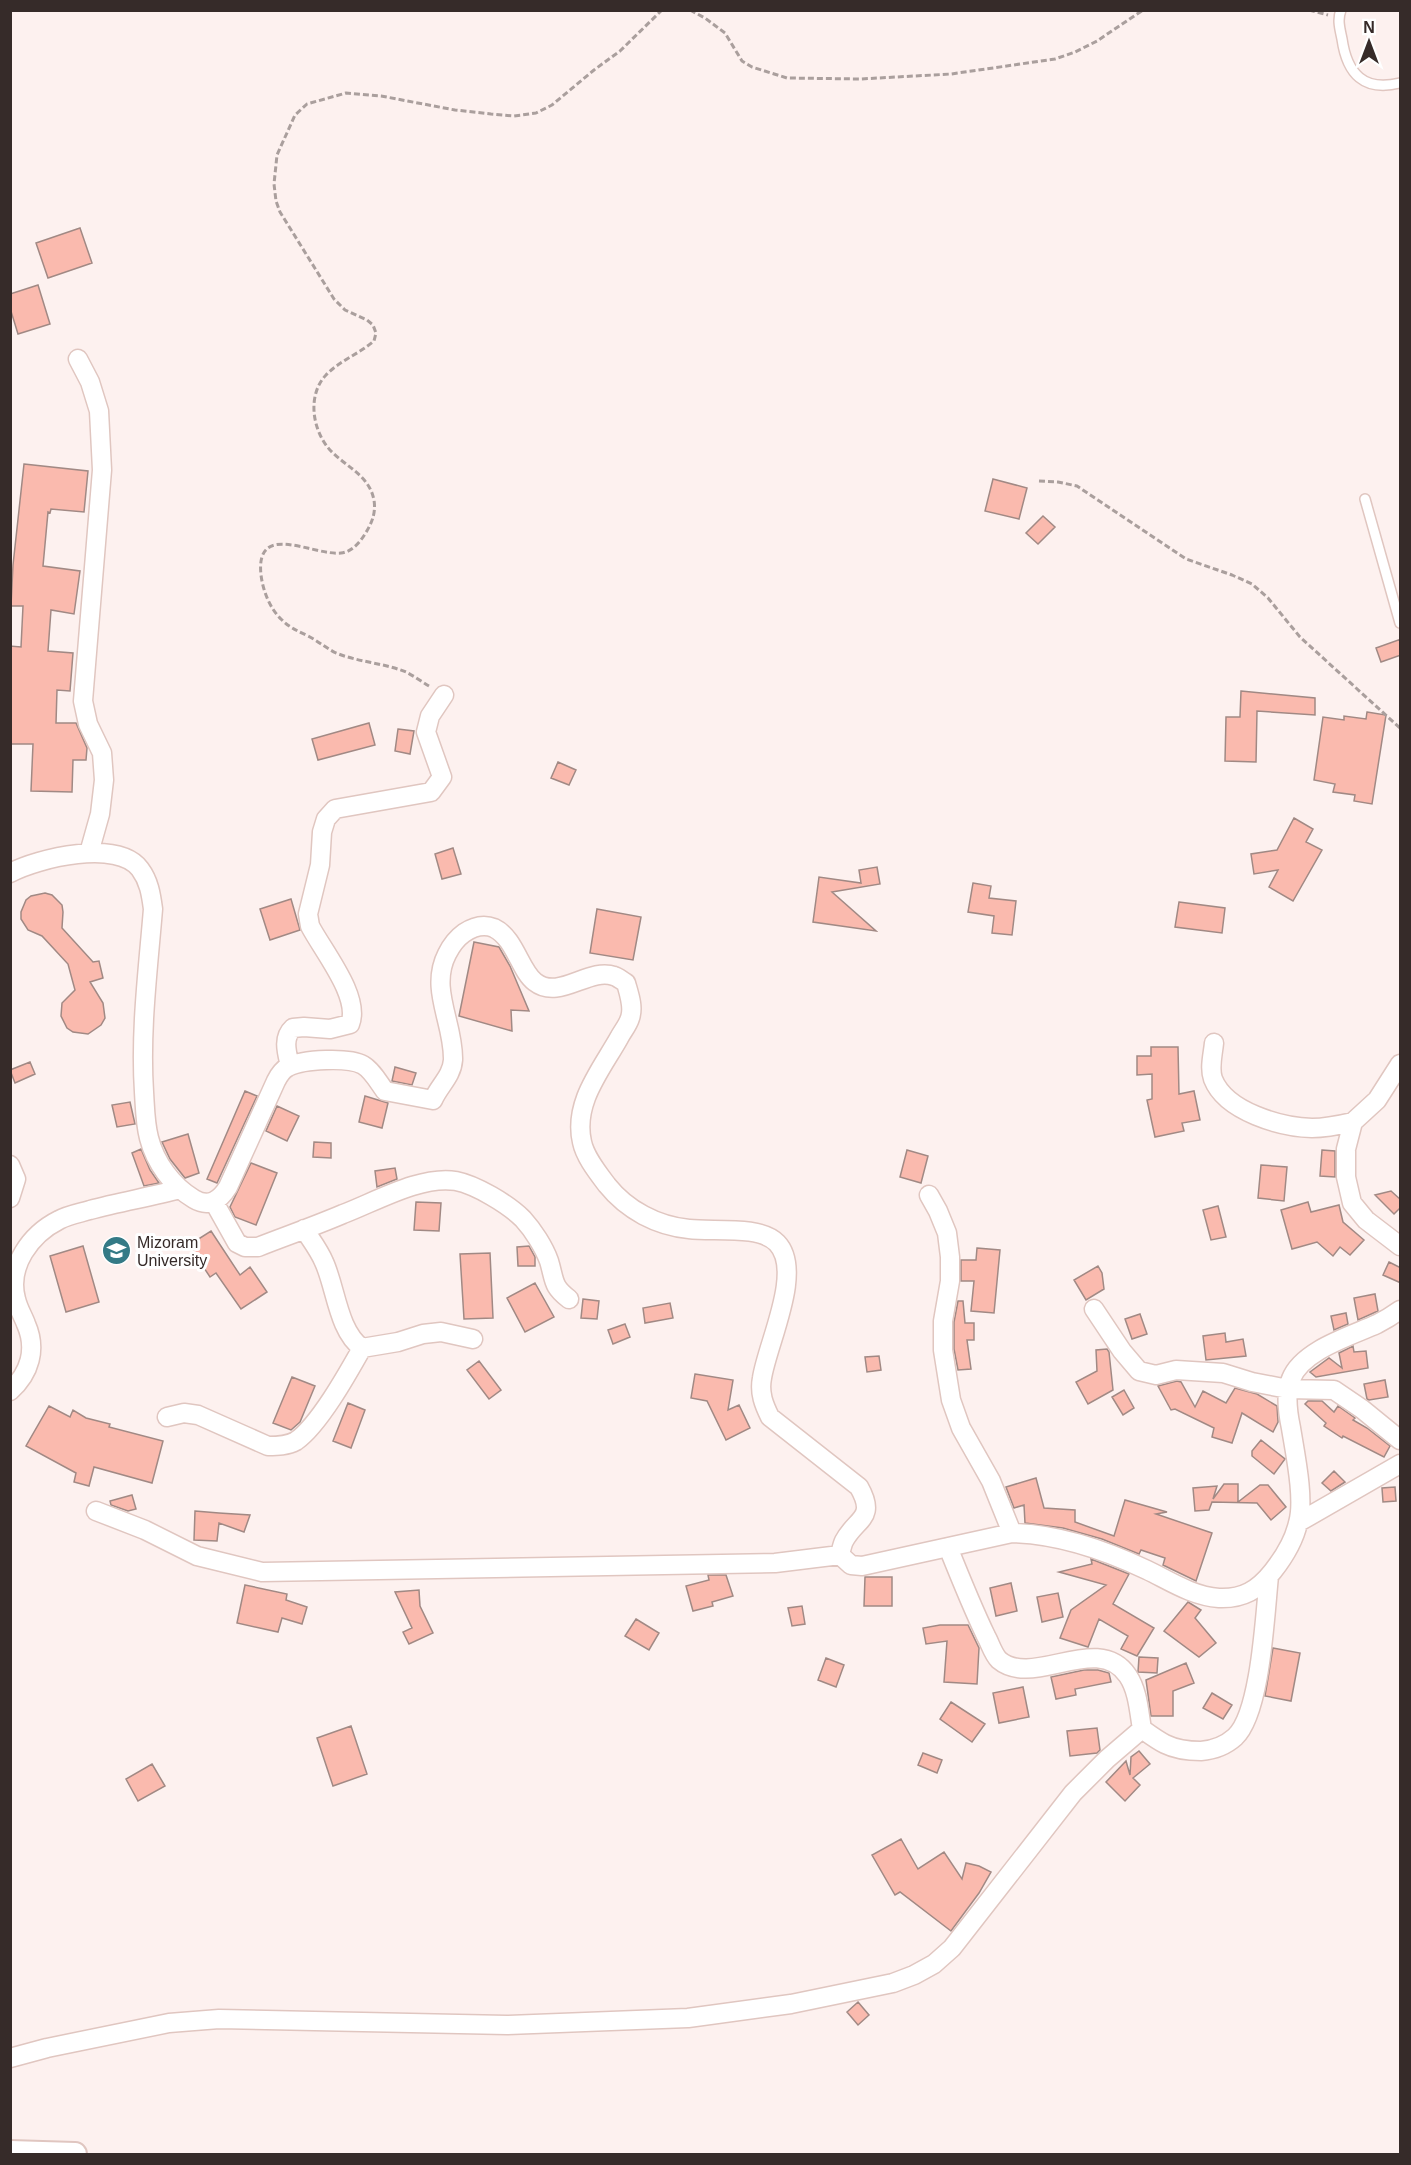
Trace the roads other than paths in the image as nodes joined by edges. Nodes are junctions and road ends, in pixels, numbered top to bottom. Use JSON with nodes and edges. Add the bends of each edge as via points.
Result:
{"nodes":[{"id":1,"x":1339,"y":14,"type":"edge"},
{"id":2,"x":1401,"y":83,"type":"edge"},
{"id":3,"x":78,"y":359,"type":"dead end"},
{"id":4,"x":1365,"y":499,"type":"dead end"},
{"id":5,"x":1401,"y":623,"type":"edge"},
{"id":6,"x":444,"y":695,"type":"road end"},
{"id":7,"x":89,"y":854,"type":"junction"},
{"id":8,"x":10,"y":873,"type":"edge"},
{"id":9,"x":1214,"y":1043,"type":"dead end"},
{"id":10,"x":1401,"y":1064,"type":"edge"},
{"id":11,"x":290,"y":1066,"type":"junction"},
{"id":12,"x":1353,"y":1122,"type":"junction"},
{"id":13,"x":10,"y":1165,"type":"edge"},
{"id":14,"x":180,"y":1189,"type":"junction"},
{"id":15,"x":929,"y":1195,"type":"dead end"},
{"id":16,"x":10,"y":1198,"type":"edge"},
{"id":17,"x":214,"y":1202,"type":"junction"},
{"id":18,"x":304,"y":1229,"type":"junction"},
{"id":19,"x":1401,"y":1246,"type":"edge"},
{"id":20,"x":569,"y":1299,"type":"dead end"},
{"id":21,"x":1094,"y":1309,"type":"dead end"},
{"id":22,"x":1401,"y":1310,"type":"edge"},
{"id":23,"x":472,"y":1339,"type":"dead end"},
{"id":24,"x":362,"y":1348,"type":"junction"},
{"id":25,"x":1288,"y":1389,"type":"junction"},
{"id":26,"x":10,"y":1391,"type":"edge"},
{"id":27,"x":167,"y":1417,"type":"dead end"},
{"id":28,"x":1401,"y":1440,"type":"edge"},
{"id":29,"x":1401,"y":1464,"type":"edge"},
{"id":30,"x":96,"y":1511,"type":"dead end"},
{"id":31,"x":1299,"y":1522,"type":"junction"},
{"id":32,"x":1012,"y":1533,"type":"junction"},
{"id":33,"x":948,"y":1547,"type":"junction"},
{"id":34,"x":840,"y":1555,"type":"junction"},
{"id":35,"x":1269,"y":1576,"type":"junction"},
{"id":36,"x":1142,"y":1729,"type":"junction"},
{"id":37,"x":10,"y":2058,"type":"edge"},
{"id":38,"x":10,"y":2152,"type":"edge"},
{"id":39,"x":75,"y":2154,"type":"edge"}],
"edges":[{"from":1,"to":2,"type":"lane","via":[[1347,60],[1356,75],[1374,86]]},
{"from":3,"to":7,"type":"street","via":[[99,411],[102,470],[83,701],[102,753],[104,780]]},
{"from":4,"to":5,"type":"lane"},
{"from":6,"to":11,"type":"street","via":[[430,716],[426,732],[442,777],[438,785],[431,792],[335,809],[326,819],[308,914],[310,926],[347,992],[352,1018],[350,1024],[340,1028],[293,1028],[286,1040]]},
{"from":7,"to":8,"type":"street","via":[[61,857]]},
{"from":7,"to":14,"type":"street","via":[[108,854],[131,861],[140,868],[149,886],[153,909],[142,1058],[145,1108],[157,1160]]},
{"from":9,"to":12,"type":"street","via":[[1213,1079],[1230,1101],[1247,1112],[1310,1128]]},
{"from":10,"to":12,"type":"street","via":[[1377,1100]]},
{"from":11,"to":17,"type":"street","via":[[281,1072],[228,1187]]},
{"from":11,"to":34,"type":"street","via":[[346,1060],[365,1066],[385,1091],[433,1100],[453,1061],[439,988],[441,965],[463,933],[479,926],[494,928],[509,940],[535,982],[550,988],[595,976],[613,975],[626,983],[631,1018],[582,1103],[582,1144],[617,1197],[639,1214],[687,1229],[759,1232],[776,1241],[784,1253],[788,1267],[786,1285],[761,1379],[762,1401],[770,1417],[859,1487],[865,1499],[865,1513],[844,1541]]},
{"from":12,"to":19,"type":"street","via":[[1346,1149],[1346,1177],[1352,1203],[1366,1220]]},
{"from":13,"to":16,"type":"street","via":[[15,1179]]},
{"from":14,"to":17,"type":"street","via":[[199,1201]]},
{"from":14,"to":26,"type":"street","via":[[62,1218],[42,1229],[31,1241],[14,1281],[15,1297],[32,1345],[31,1360],[26,1373]]},
{"from":15,"to":32,"type":"street","via":[[939,1211],[950,1257],[943,1350],[951,1400],[961,1428],[991,1480]]},
{"from":17,"to":18,"type":"street","via":[[231,1236],[245,1247],[258,1247]]},
{"from":18,"to":20,"type":"street","via":[[409,1187],[436,1180],[456,1181],[507,1205],[523,1219],[549,1260],[558,1290]]},
{"from":18,"to":24,"type":"street","via":[[323,1258],[347,1330]]},
{"from":21,"to":25,"type":"street","via":[[1138,1371],[1156,1375],[1176,1370],[1223,1373]]},
{"from":22,"to":25,"type":"street","via":[[1314,1353],[1300,1364]]},
{"from":23,"to":24,"type":"street","via":[[441,1332]]},
{"from":24,"to":27,"type":"street","via":[[343,1382],[294,1443],[268,1446],[198,1414]]},
{"from":25,"to":28,"type":"street","via":[[1334,1390]]},
{"from":25,"to":31,"type":"street"},
{"from":29,"to":31,"type":"street"},
{"from":30,"to":34,"type":"street","via":[[197,1556],[262,1572],[775,1563]]},
{"from":31,"to":35,"type":"street","via":[[1288,1550]]},
{"from":32,"to":33,"type":"street"},
{"from":32,"to":35,"type":"street","via":[[1050,1536],[1097,1550],[1192,1592],[1219,1598],[1238,1597],[1259,1588]]},
{"from":33,"to":34,"type":"street","via":[[862,1566],[851,1565]]},
{"from":33,"to":36,"type":"street","via":[[997,1658],[1010,1667],[1028,1670],[1076,1659],[1100,1659],[1115,1664],[1127,1674],[1134,1688]]},
{"from":35,"to":36,"type":"street","via":[[1254,1696],[1236,1736],[1209,1750],[1186,1752],[1166,1745]]},
{"from":36,"to":37,"type":"street","via":[[1073,1793],[952,1947],[934,1964],[893,1983],[791,2004],[688,2018],[507,2025],[219,2019],[169,2023]]},
{"from":38,"to":39,"type":"street"}]}
